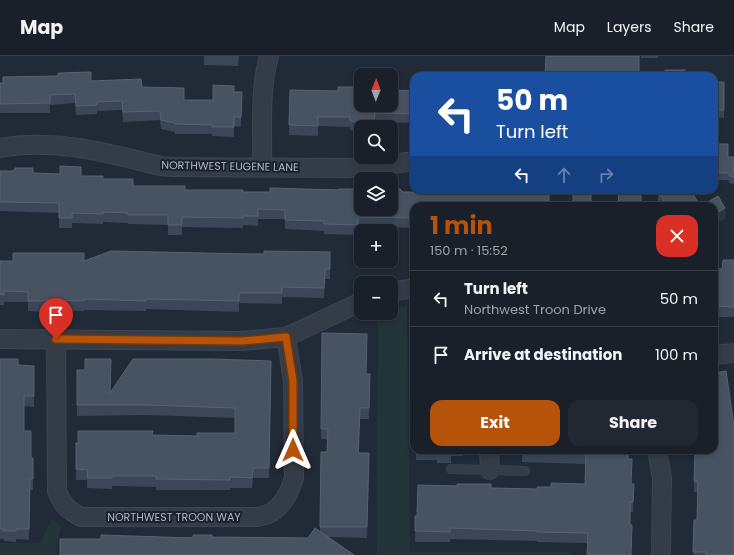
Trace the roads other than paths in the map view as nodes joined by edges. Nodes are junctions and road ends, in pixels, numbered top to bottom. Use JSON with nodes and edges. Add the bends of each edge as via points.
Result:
{"nodes":[{"id":1,"x":269,"y":56,"type":"edge"},
{"id":2,"x":0,"y":148,"type":"edge"},
{"id":3,"x":410,"y":162,"type":"edge"},
{"id":4,"x":262,"y":167,"type":"junction"},
{"id":5,"x":410,"y":289,"type":"edge"},
{"id":6,"x":398,"y":291,"type":"edge"},
{"id":7,"x":354,"y":305,"type":"edge"},
{"id":8,"x":286,"y":337,"type":"junction"},
{"id":9,"x":0,"y":339,"type":"edge"},
{"id":10,"x":56,"y":339,"type":"junction"},
{"id":11,"x":734,"y":353,"type":"edge"},
{"id":12,"x":718,"y":355,"type":"edge"},
{"id":13,"x":490,"y":454,"type":"edge"},
{"id":14,"x":658,"y":454,"type":"edge"},
{"id":15,"x":450,"y":469,"type":"dead end"},
{"id":16,"x":490,"y":470,"type":"junction"},
{"id":17,"x":525,"y":471,"type":"dead end"},
{"id":18,"x":661,"y":555,"type":"edge"}],
"edges":[{"from":1,"to":4,"type":"street","via":[[263,88]]},
{"from":2,"to":4,"type":"street","name":"NORTHWEST EUGENE LANE","via":[[40,145],[77,147],[160,166]]},
{"from":3,"to":4,"type":"street","name":"NORTHWEST EUGENE LANE","via":[[362,168]]},
{"from":5,"to":6,"type":"street"},
{"from":7,"to":8,"type":"street"},
{"from":8,"to":10,"type":"street","via":[[242,341]]},
{"from":8,"to":10,"type":"street","name":"NORTHWEST TROON WAY","via":[[293,381],[294,478],[290,493],[282,503],[272,513],[257,518],[81,517],[69,511],[57,491]]},
{"from":9,"to":10,"type":"street"},
{"from":11,"to":12,"type":"street"},
{"from":13,"to":16,"type":"street"},
{"from":14,"to":18,"type":"street","via":[[662,478]]},
{"from":15,"to":16,"type":"lane"},
{"from":16,"to":17,"type":"lane"}]}
